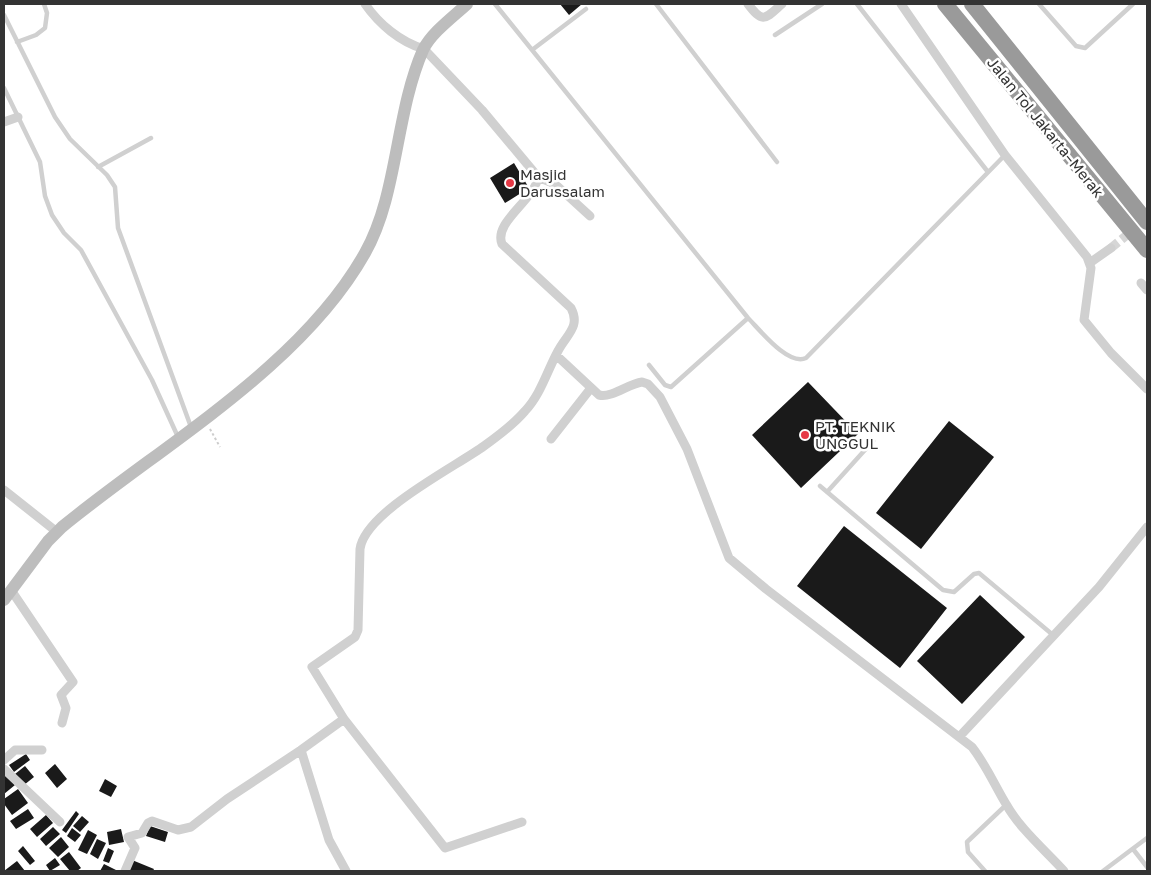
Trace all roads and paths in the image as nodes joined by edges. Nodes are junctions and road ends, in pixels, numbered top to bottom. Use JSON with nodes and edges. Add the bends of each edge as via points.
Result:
{"nodes":[{"id":1,"x":44,"y":4,"type":"edge"},
{"id":2,"x":365,"y":4,"type":"edge"},
{"id":3,"x":467,"y":4,"type":"edge"},
{"id":4,"x":495,"y":4,"type":"edge"},
{"id":5,"x":656,"y":4,"type":"edge"},
{"id":6,"x":748,"y":4,"type":"edge"},
{"id":7,"x":782,"y":4,"type":"edge"},
{"id":8,"x":822,"y":4,"type":"edge"},
{"id":9,"x":857,"y":4,"type":"edge"},
{"id":10,"x":901,"y":4,"type":"edge"},
{"id":11,"x":945,"y":4,"type":"edge"},
{"id":12,"x":972,"y":4,"type":"edge"},
{"id":13,"x":1039,"y":4,"type":"edge"},
{"id":14,"x":1133,"y":4,"type":"edge"},
{"id":15,"x":586,"y":9,"type":"dead end"},
{"id":16,"x":4,"y":15,"type":"edge"},
{"id":17,"x":775,"y":34,"type":"dead end"},
{"id":18,"x":17,"y":42,"type":"junction"},
{"id":19,"x":424,"y":49,"type":"junction"},
{"id":20,"x":532,"y":50,"type":"junction"},
{"id":21,"x":4,"y":88,"type":"edge"},
{"id":22,"x":18,"y":117,"type":"junction"},
{"id":23,"x":4,"y":122,"type":"edge"},
{"id":24,"x":151,"y":138,"type":"dead end"},
{"id":25,"x":1005,"y":155,"type":"junction"},
{"id":26,"x":776,"y":162,"type":"dead end"},
{"id":27,"x":98,"y":167,"type":"junction"},
{"id":28,"x":988,"y":172,"type":"junction"},
{"id":29,"x":538,"y":178,"type":"junction"},
{"id":30,"x":590,"y":216,"type":"dead end"},
{"id":31,"x":1147,"y":222,"type":"edge"},
{"id":32,"x":1111,"y":248,"type":"tunnel mouth"},
{"id":33,"x":1147,"y":250,"type":"edge"},
{"id":34,"x":1091,"y":262,"type":"junction"},
{"id":35,"x":748,"y":318,"type":"junction"},
{"id":36,"x":556,"y":354,"type":"junction"},
{"id":37,"x":649,"y":365,"type":"dead end"},
{"id":38,"x":591,"y":388,"type":"junction"},
{"id":39,"x":1147,"y":389,"type":"edge"},
{"id":40,"x":203,"y":418,"type":"junction"},
{"id":41,"x":191,"y":428,"type":"junction"},
{"id":42,"x":179,"y":438,"type":"junction"},
{"id":43,"x":551,"y":439,"type":"dead end"},
{"id":44,"x":873,"y":441,"type":"dead end"},
{"id":45,"x":220,"y":447,"type":"dead end"},
{"id":46,"x":820,"y":486,"type":"dead end"},
{"id":47,"x":4,"y":490,"type":"edge"},
{"id":48,"x":827,"y":492,"type":"junction"},
{"id":49,"x":1147,"y":527,"type":"edge"},
{"id":50,"x":57,"y":532,"type":"junction"},
{"id":51,"x":7,"y":595,"type":"edge"},
{"id":52,"x":1053,"y":635,"type":"junction"},
{"id":53,"x":344,"y":719,"type":"junction"},
{"id":54,"x":62,"y":722,"type":"dead end"},
{"id":55,"x":960,"y":736,"type":"junction"},
{"id":56,"x":42,"y":750,"type":"dead end"},
{"id":57,"x":301,"y":750,"type":"junction"},
{"id":58,"x":4,"y":760,"type":"edge"},
{"id":59,"x":4,"y":769,"type":"edge"},
{"id":60,"x":1006,"y":805,"type":"junction"},
{"id":61,"x":60,"y":822,"type":"dead end"},
{"id":62,"x":522,"y":822,"type":"dead end"},
{"id":63,"x":1147,"y":838,"type":"edge"},
{"id":64,"x":1133,"y":849,"type":"junction"},
{"id":65,"x":1147,"y":867,"type":"edge"},
{"id":66,"x":125,"y":871,"type":"edge"},
{"id":67,"x":346,"y":871,"type":"edge"},
{"id":68,"x":985,"y":871,"type":"edge"},
{"id":69,"x":1064,"y":871,"type":"edge"},
{"id":70,"x":1104,"y":871,"type":"edge"}],
"edges":[{"from":1,"to":18,"type":"lane","via":[[47,13],[45,28]]},
{"from":2,"to":19,"type":"street","via":[[384,26],[411,45]]},
{"from":3,"to":19,"type":"main road"},
{"from":4,"to":20,"type":"lane"},
{"from":5,"to":26,"type":"lane"},
{"from":6,"to":7,"type":"street","via":[[762,18]]},
{"from":8,"to":17,"type":"lane"},
{"from":9,"to":28,"type":"lane"},
{"from":10,"to":25,"type":"street"},
{"from":11,"to":33,"type":"highway","name":"Jalan Tol Jakarta–Merak"},
{"from":12,"to":31,"type":"highway","name":"Jalan Tol Jakarta–Merak"},
{"from":13,"to":14,"type":"lane","via":[[1081,48],[1085,48]]},
{"from":15,"to":20,"type":"lane"},
{"from":16,"to":18,"type":"lane"},
{"from":18,"to":27,"type":"lane","via":[[54,116],[70,139]]},
{"from":19,"to":29,"type":"street","via":[[482,110]]},
{"from":19,"to":40,"type":"main road","via":[[401,122],[383,214],[364,255],[334,298],[294,343],[270,367]]},
{"from":20,"to":35,"type":"lane"},
{"from":21,"to":22,"type":"lane"},
{"from":22,"to":23,"type":"street"},
{"from":22,"to":42,"type":"lane","via":[[40,162],[45,196],[52,215],[64,233],[82,250],[152,380]]},
{"from":24,"to":27,"type":"lane"},
{"from":25,"to":28,"type":"lane"},
{"from":25,"to":34,"type":"street"},
{"from":27,"to":41,"type":"lane","via":[[115,187],[118,228]]},
{"from":28,"to":35,"type":"lane","via":[[806,358],[800,360],[784,354]]},
{"from":29,"to":30,"type":"street","via":[[556,184]]},
{"from":29,"to":36,"type":"street","via":[[535,190],[512,214],[500,238],[502,244],[554,290],[575,315],[572,330]]},
{"from":32,"to":34,"type":"street"},
{"from":34,"to":39,"type":"street","via":[[1084,320],[1110,354]]},
{"from":35,"to":37,"type":"lane","via":[[672,387],[665,385]]},
{"from":36,"to":38,"type":"street"},
{"from":36,"to":53,"type":"street","via":[[525,412],[484,446],[400,500],[363,538],[358,630],[355,637],[312,667]]},
{"from":38,"to":43,"type":"street"},
{"from":38,"to":55,"type":"street","via":[[605,396],[637,382],[654,389],[687,449],[729,558],[766,590]]},
{"from":40,"to":41,"type":"main road"},
{"from":40,"to":45,"type":"path"},
{"from":41,"to":42,"type":"main road"},
{"from":42,"to":50,"type":"main road"},
{"from":44,"to":48,"type":"lane"},
{"from":46,"to":48,"type":"lane"},
{"from":47,"to":50,"type":"street"},
{"from":48,"to":52,"type":"lane","via":[[943,590],[954,592],[979,572]]},
{"from":49,"to":52,"type":"street","via":[[1099,587]]},
{"from":50,"to":51,"type":"main road"},
{"from":51,"to":54,"type":"street","via":[[73,682],[61,695],[66,708]]},
{"from":52,"to":55,"type":"street"},
{"from":53,"to":57,"type":"street"},
{"from":53,"to":62,"type":"street","via":[[447,848]]},
{"from":55,"to":60,"type":"street","via":[[984,762]]},
{"from":56,"to":58,"type":"street","via":[[15,750]]},
{"from":57,"to":66,"type":"street","via":[[191,827],[178,830],[148,823],[142,833],[128,838],[135,848]]},
{"from":57,"to":67,"type":"street","via":[[329,840]]},
{"from":59,"to":61,"type":"street"},
{"from":60,"to":68,"type":"lane","via":[[967,842],[968,852]]},
{"from":60,"to":69,"type":"street"},
{"from":63,"to":64,"type":"lane"},
{"from":64,"to":65,"type":"lane"},
{"from":64,"to":70,"type":"lane"}]}
